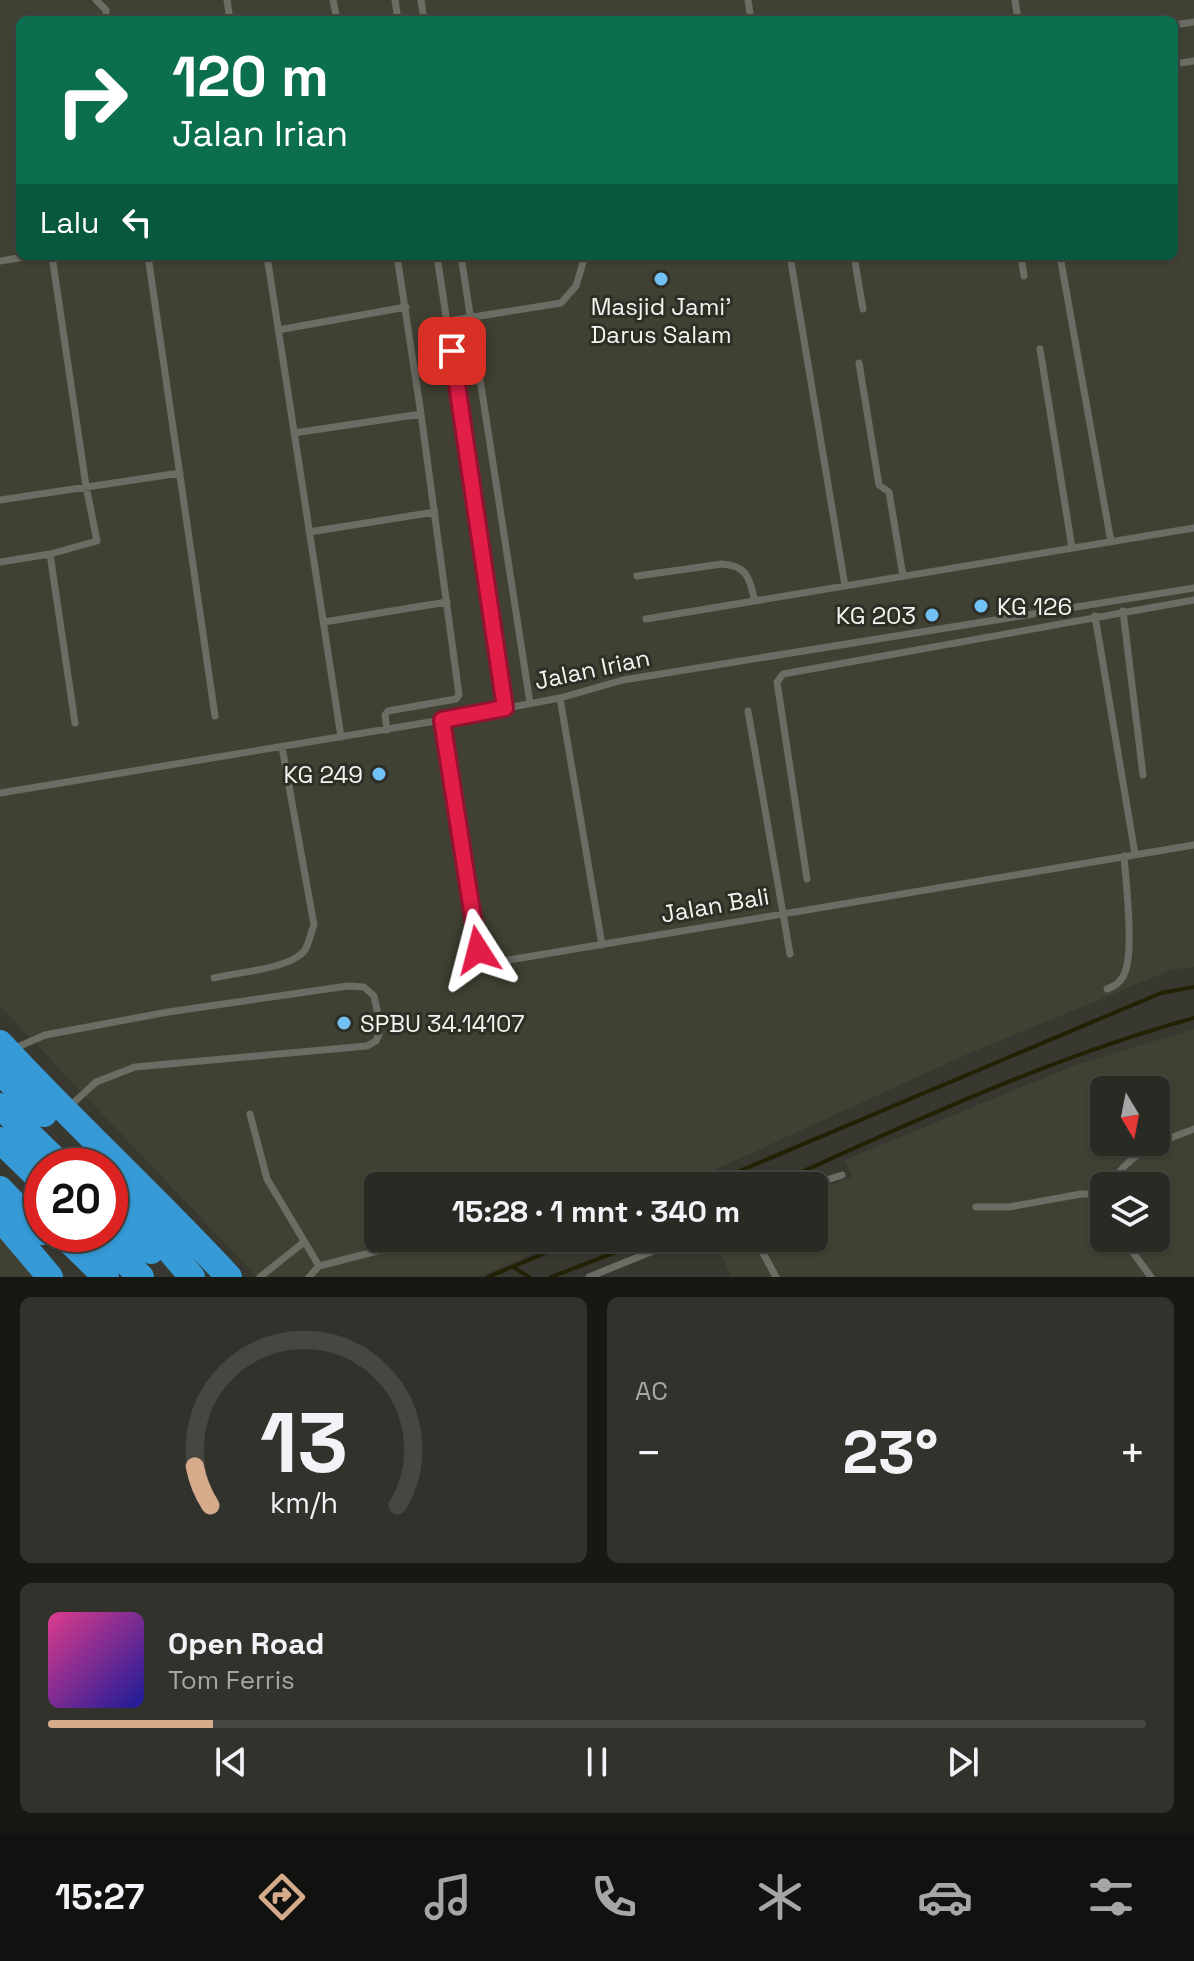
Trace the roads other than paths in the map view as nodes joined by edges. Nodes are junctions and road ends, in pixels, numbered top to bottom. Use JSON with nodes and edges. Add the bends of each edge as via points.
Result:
{"nodes":[{"id":1,"x":96,"y":0,"type":"edge"},
{"id":2,"x":107,"y":16,"type":"edge"},
{"id":3,"x":53,"y":260,"type":"edge"},
{"id":4,"x":149,"y":260,"type":"edge"},
{"id":5,"x":268,"y":260,"type":"edge"},
{"id":6,"x":398,"y":260,"type":"edge"},
{"id":7,"x":438,"y":260,"type":"edge"},
{"id":8,"x":462,"y":260,"type":"edge"},
{"id":9,"x":584,"y":260,"type":"edge"},
{"id":10,"x":791,"y":260,"type":"edge"},
{"id":11,"x":855,"y":260,"type":"edge"},
{"id":12,"x":1022,"y":260,"type":"edge"},
{"id":13,"x":1061,"y":260,"type":"edge"},
{"id":14,"x":1024,"y":276,"type":"dead end"},
{"id":15,"x":406,"y":307,"type":"junction"},
{"id":16,"x":863,"y":309,"type":"dead end"},
{"id":17,"x":471,"y":318,"type":"junction"},
{"id":18,"x":448,"y":321,"type":"junction"},
{"id":19,"x":278,"y":330,"type":"junction"},
{"id":20,"x":1040,"y":349,"type":"dead end"},
{"id":21,"x":859,"y":363,"type":"dead end"},
{"id":22,"x":421,"y":414,"type":"junction"},
{"id":23,"x":294,"y":433,"type":"junction"},
{"id":24,"x":180,"y":473,"type":"junction"},
{"id":25,"x":86,"y":486,"type":"junction"},
{"id":26,"x":0,"y":500,"type":"edge"},
{"id":27,"x":435,"y":512,"type":"junction"},
{"id":28,"x":1194,"y":528,"type":"edge"},
{"id":29,"x":309,"y":532,"type":"junction"},
{"id":30,"x":1111,"y":542,"type":"junction"},
{"id":31,"x":1072,"y":548,"type":"junction"},
{"id":32,"x":50,"y":554,"type":"junction"},
{"id":33,"x":0,"y":562,"type":"edge"},
{"id":34,"x":637,"y":576,"type":"dead end"},
{"id":35,"x":903,"y":576,"type":"junction"},
{"id":36,"x":845,"y":586,"type":"junction"},
{"id":37,"x":1194,"y":588,"type":"edge"},
{"id":38,"x":1194,"y":600,"type":"edge"},
{"id":39,"x":755,"y":601,"type":"junction"},
{"id":40,"x":447,"y":602,"type":"junction"},
{"id":41,"x":1123,"y":611,"type":"junction"},
{"id":42,"x":1095,"y":616,"type":"junction"},
{"id":43,"x":646,"y":619,"type":"dead end"},
{"id":44,"x":324,"y":622,"type":"junction"},
{"id":45,"x":560,"y":698,"type":"junction"},
{"id":46,"x":530,"y":703,"type":"junction"},
{"id":47,"x":505,"y":708,"type":"junction"},
{"id":48,"x":748,"y":711,"type":"dead end"},
{"id":49,"x":215,"y":716,"type":"dead end"},
{"id":50,"x":442,"y":720,"type":"junction"},
{"id":51,"x":75,"y":723,"type":"dead end"},
{"id":52,"x":387,"y":730,"type":"junction"},
{"id":53,"x":341,"y":737,"type":"junction"},
{"id":54,"x":282,"y":747,"type":"junction"},
{"id":55,"x":1143,"y":775,"type":"dead end"},
{"id":56,"x":0,"y":793,"type":"edge"},
{"id":57,"x":1194,"y":845,"type":"edge"},
{"id":58,"x":1135,"y":854,"type":"junction"},
{"id":59,"x":1124,"y":856,"type":"junction"},
{"id":60,"x":807,"y":879,"type":"dead end"},
{"id":61,"x":783,"y":914,"type":"junction"},
{"id":62,"x":602,"y":945,"type":"junction"},
{"id":63,"x":790,"y":954,"type":"dead end"},
{"id":64,"x":214,"y":978,"type":"dead end"},
{"id":65,"x":1107,"y":989,"type":"dead end"},
{"id":66,"x":377,"y":1010,"type":"dead end"},
{"id":67,"x":379,"y":1034,"type":"dead end"},
{"id":68,"x":9,"y":1052,"type":"edge"},
{"id":69,"x":72,"y":1105,"type":"junction"},
{"id":70,"x":0,"y":1106,"type":"edge"},
{"id":71,"x":250,"y":1114,"type":"dead end"},
{"id":72,"x":1194,"y":1129,"type":"edge"},
{"id":73,"x":0,"y":1140,"type":"edge"},
{"id":74,"x":43,"y":1148,"type":"edge"},
{"id":75,"x":84,"y":1148,"type":"edge"},
{"id":76,"x":24,"y":1163,"type":"edge"},
{"id":77,"x":1119,"y":1172,"type":"edge"},
{"id":78,"x":0,"y":1174,"type":"edge"},
{"id":79,"x":842,"y":1175,"type":"dead end"},
{"id":80,"x":828,"y":1180,"type":"edge"},
{"id":81,"x":0,"y":1189,"type":"edge"},
{"id":82,"x":1090,"y":1194,"type":"edge"},
{"id":83,"x":24,"y":1197,"type":"edge"},
{"id":84,"x":128,"y":1201,"type":"edge"},
{"id":85,"x":976,"y":1207,"type":"dead end"},
{"id":86,"x":24,"y":1214,"type":"edge"},
{"id":87,"x":0,"y":1218,"type":"edge"},
{"id":88,"x":128,"y":1229,"type":"edge"},
{"id":89,"x":304,"y":1242,"type":"junction"},
{"id":90,"x":62,"y":1252,"type":"edge"},
{"id":91,"x":80,"y":1252,"type":"edge"},
{"id":92,"x":115,"y":1252,"type":"edge"},
{"id":93,"x":374,"y":1252,"type":"edge"},
{"id":94,"x":651,"y":1252,"type":"edge"},
{"id":95,"x":763,"y":1252,"type":"edge"},
{"id":96,"x":1133,"y":1252,"type":"edge"},
{"id":97,"x":319,"y":1266,"type":"junction"},
{"id":98,"x":50,"y":1277,"type":"edge"},
{"id":99,"x":86,"y":1277,"type":"edge"},
{"id":100,"x":106,"y":1277,"type":"edge"},
{"id":101,"x":141,"y":1277,"type":"edge"},
{"id":102,"x":177,"y":1277,"type":"edge"},
{"id":103,"x":192,"y":1277,"type":"edge"},
{"id":104,"x":229,"y":1277,"type":"edge"},
{"id":105,"x":260,"y":1277,"type":"edge"},
{"id":106,"x":309,"y":1277,"type":"edge"},
{"id":107,"x":589,"y":1277,"type":"edge"},
{"id":108,"x":776,"y":1277,"type":"edge"},
{"id":109,"x":1151,"y":1277,"type":"edge"}],
"edges":[{"from":1,"to":2,"type":"lane"},
{"from":3,"to":25,"type":"lane"},
{"from":4,"to":24,"type":"lane"},
{"from":5,"to":19,"type":"lane"},
{"from":6,"to":15,"type":"lane"},
{"from":7,"to":18,"type":"lane"},
{"from":8,"to":17,"type":"lane"},
{"from":9,"to":17,"type":"lane","via":[[576,286],[561,303]]},
{"from":10,"to":36,"type":"lane"},
{"from":11,"to":16,"type":"lane"},
{"from":12,"to":14,"type":"lane"},
{"from":13,"to":30,"type":"lane"},
{"from":15,"to":19,"type":"lane"},
{"from":15,"to":22,"type":"lane"},
{"from":17,"to":18,"type":"lane"},
{"from":17,"to":46,"type":"lane"},
{"from":18,"to":47,"type":"lane"},
{"from":19,"to":23,"type":"lane"},
{"from":20,"to":31,"type":"lane"},
{"from":21,"to":35,"type":"lane","via":[[879,485],[889,492]]},
{"from":22,"to":23,"type":"lane"},
{"from":22,"to":27,"type":"lane"},
{"from":23,"to":29,"type":"lane"},
{"from":24,"to":25,"type":"lane"},
{"from":24,"to":49,"type":"lane"},
{"from":25,"to":26,"type":"lane"},
{"from":25,"to":32,"type":"lane","via":[[97,541]]},
{"from":27,"to":29,"type":"lane"},
{"from":27,"to":40,"type":"lane"},
{"from":28,"to":30,"type":"lane"},
{"from":29,"to":44,"type":"lane"},
{"from":30,"to":31,"type":"lane"},
{"from":31,"to":35,"type":"lane"},
{"from":32,"to":33,"type":"lane"},
{"from":32,"to":51,"type":"lane"},
{"from":34,"to":39,"type":"lane","via":[[734,565],[746,574]]},
{"from":35,"to":36,"type":"lane"},
{"from":36,"to":39,"type":"lane"},
{"from":37,"to":45,"type":"lane","name":"Jalan Irian","via":[[623,680]]},
{"from":38,"to":41,"type":"lane"},
{"from":39,"to":43,"type":"lane"},
{"from":40,"to":44,"type":"lane"},
{"from":40,"to":52,"type":"lane","via":[[459,695],[388,711]]},
{"from":41,"to":42,"type":"lane"},
{"from":41,"to":55,"type":"lane"},
{"from":42,"to":58,"type":"lane"},
{"from":42,"to":60,"type":"lane","via":[[783,674],[777,682]]},
{"from":44,"to":53,"type":"lane"},
{"from":45,"to":46,"type":"lane","name":"Jalan Irian"},
{"from":45,"to":62,"type":"lane"},
{"from":46,"to":47,"type":"lane","name":"Jalan Irian"},
{"from":47,"to":50,"type":"lane","name":"Jalan Irian"},
{"from":48,"to":61,"type":"lane"},
{"from":50,"to":52,"type":"lane","name":"Jalan Irian"},
{"from":50,"to":62,"type":"lane","name":"Jalan Bali","via":[[481,957],[491,963]]},
{"from":52,"to":53,"type":"lane","name":"Jalan Irian"},
{"from":53,"to":54,"type":"lane","name":"Jalan Irian"},
{"from":54,"to":56,"type":"lane","name":"Jalan Irian"},
{"from":54,"to":64,"type":"lane","via":[[314,925],[305,950],[281,966]]},
{"from":57,"to":58,"type":"lane","name":"Jalan Bali"},
{"from":58,"to":59,"type":"lane","name":"Jalan Bali"},
{"from":59,"to":61,"type":"lane","name":"Jalan Bali"},
{"from":59,"to":65,"type":"lane","via":[[1127,961],[1118,984]]},
{"from":61,"to":62,"type":"lane","name":"Jalan Bali"},
{"from":61,"to":63,"type":"lane"},
{"from":66,"to":68,"type":"lane","via":[[374,996],[364,987],[348,986],[45,1035]]},
{"from":67,"to":69,"type":"lane","via":[[367,1046],[146,1065],[96,1082]]},
{"from":68,"to":69,"type":"highway"},
{"from":68,"to":75,"type":"highway"},
{"from":69,"to":104,"type":"highway"},
{"from":70,"to":74,"type":"highway"},
{"from":71,"to":89,"type":"lane","via":[[267,1179]]},
{"from":72,"to":77,"type":"lane","via":[[1145,1148]]},
{"from":73,"to":76,"type":"highway"},
{"from":78,"to":83,"type":"highway"},
{"from":79,"to":80,"type":"lane"},
{"from":81,"to":86,"type":"highway"},
{"from":82,"to":85,"type":"lane"},
{"from":84,"to":103,"type":"highway"},
{"from":87,"to":98,"type":"highway"},
{"from":88,"to":102,"type":"highway"},
{"from":89,"to":97,"type":"lane"},
{"from":89,"to":105,"type":"lane"},
{"from":90,"to":99,"type":"highway"},
{"from":91,"to":100,"type":"highway"},
{"from":92,"to":101,"type":"highway"},
{"from":93,"to":97,"type":"lane"},
{"from":94,"to":107,"type":"lane"},
{"from":95,"to":108,"type":"lane"},
{"from":96,"to":109,"type":"lane"},
{"from":97,"to":106,"type":"lane"}]}
